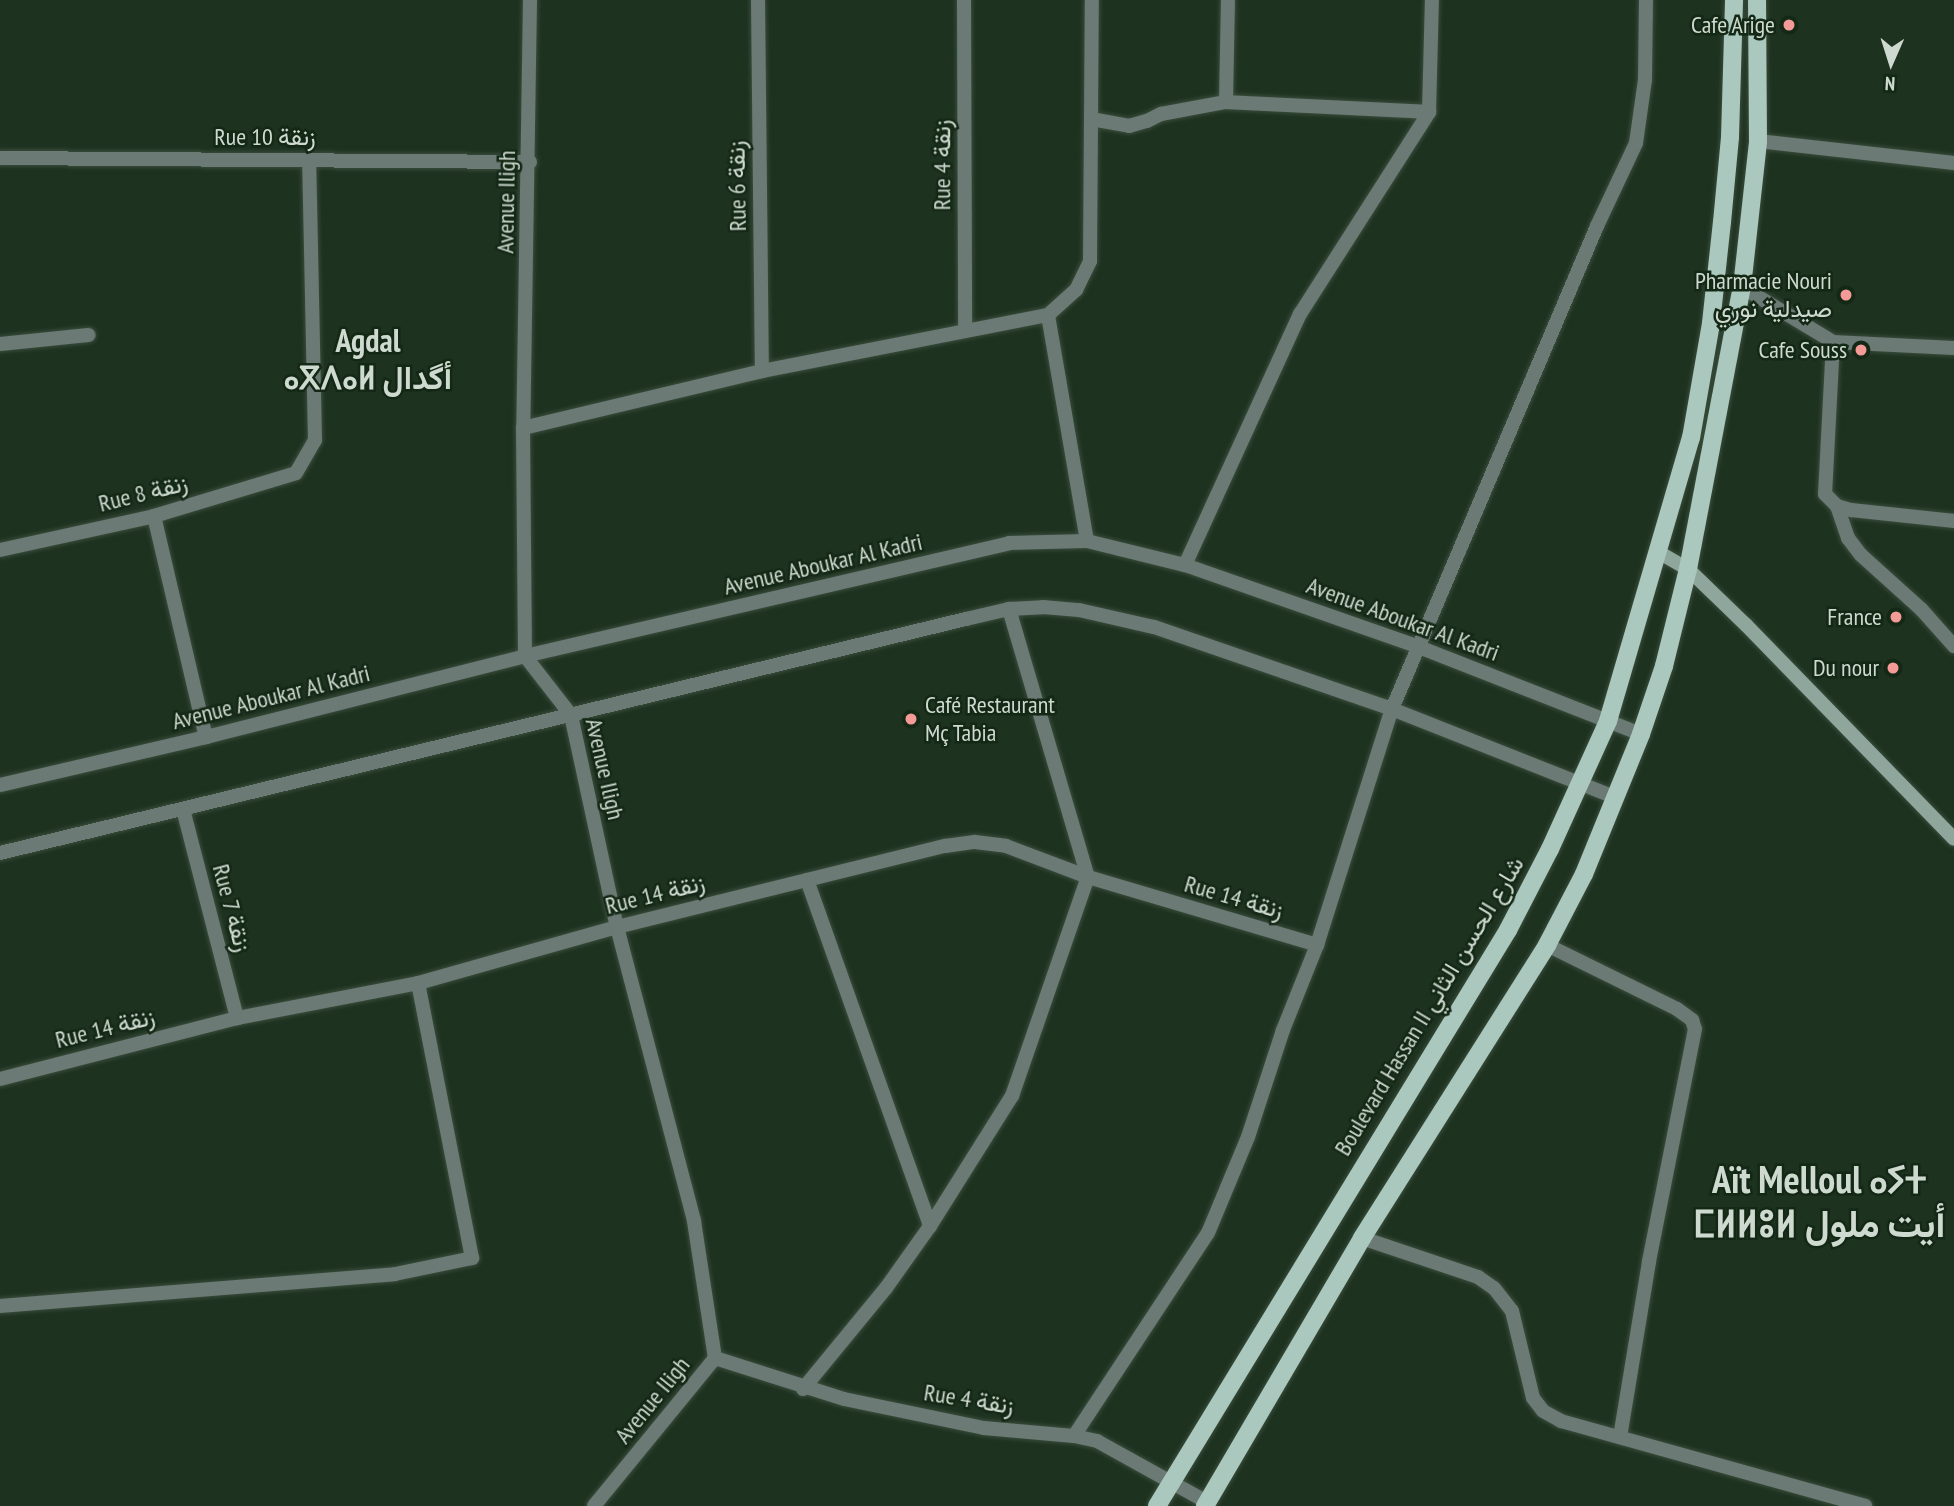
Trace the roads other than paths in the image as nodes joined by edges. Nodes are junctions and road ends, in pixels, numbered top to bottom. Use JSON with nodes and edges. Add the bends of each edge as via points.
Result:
{"nodes":[{"id":1,"x":530,"y":0,"type":"edge"},
{"id":2,"x":758,"y":0,"type":"edge"},
{"id":3,"x":964,"y":0,"type":"edge"},
{"id":4,"x":1092,"y":0,"type":"edge"},
{"id":5,"x":1228,"y":0,"type":"edge"},
{"id":6,"x":1432,"y":0,"type":"edge"},
{"id":7,"x":1646,"y":0,"type":"edge"},
{"id":8,"x":1734,"y":0,"type":"edge"},
{"id":9,"x":1757,"y":0,"type":"edge"},
{"id":10,"x":1226,"y":102,"type":"junction"},
{"id":11,"x":1429,"y":112,"type":"junction"},
{"id":12,"x":1091,"y":118,"type":"junction"},
{"id":13,"x":1758,"y":141,"type":"junction"},
{"id":14,"x":0,"y":158,"type":"edge"},
{"id":15,"x":309,"y":160,"type":"junction"},
{"id":16,"x":530,"y":162,"type":"junction"},
{"id":17,"x":1954,"y":163,"type":"edge"},
{"id":18,"x":1742,"y":287,"type":"junction"},
{"id":19,"x":1048,"y":315,"type":"junction"},
{"id":20,"x":965,"y":329,"type":"junction"},
{"id":21,"x":89,"y":335,"type":"dead end"},
{"id":22,"x":1833,"y":342,"type":"junction"},
{"id":23,"x":0,"y":344,"type":"edge"},
{"id":24,"x":1954,"y":348,"type":"edge"},
{"id":25,"x":762,"y":371,"type":"junction"},
{"id":26,"x":523,"y":428,"type":"junction"},
{"id":27,"x":1837,"y":506,"type":"junction"},
{"id":28,"x":154,"y":516,"type":"junction"},
{"id":29,"x":1954,"y":521,"type":"edge"},
{"id":30,"x":1087,"y":541,"type":"junction"},
{"id":31,"x":0,"y":550,"type":"edge"},
{"id":32,"x":1660,"y":553,"type":"junction"},
{"id":33,"x":1185,"y":565,"type":"junction"},
{"id":34,"x":1688,"y":569,"type":"junction"},
{"id":35,"x":1009,"y":609,"type":"junction"},
{"id":36,"x":1954,"y":646,"type":"edge"},
{"id":37,"x":1419,"y":647,"type":"junction"},
{"id":38,"x":524,"y":656,"type":"junction"},
{"id":39,"x":1392,"y":709,"type":"junction"},
{"id":40,"x":571,"y":715,"type":"junction"},
{"id":41,"x":1608,"y":721,"type":"junction"},
{"id":42,"x":1641,"y":734,"type":"junction"},
{"id":43,"x":206,"y":737,"type":"junction"},
{"id":44,"x":1580,"y":783,"type":"junction"},
{"id":45,"x":0,"y":785,"type":"edge"},
{"id":46,"x":1614,"y":797,"type":"junction"},
{"id":47,"x":183,"y":809,"type":"junction"},
{"id":48,"x":1954,"y":839,"type":"edge"},
{"id":49,"x":0,"y":853,"type":"edge"},
{"id":50,"x":1088,"y":877,"type":"junction"},
{"id":51,"x":807,"y":880,"type":"junction"},
{"id":52,"x":617,"y":927,"type":"junction"},
{"id":53,"x":1317,"y":944,"type":"junction"},
{"id":54,"x":1547,"y":945,"type":"junction"},
{"id":55,"x":418,"y":983,"type":"junction"},
{"id":56,"x":237,"y":1018,"type":"junction"},
{"id":57,"x":0,"y":1079,"type":"edge"},
{"id":58,"x":930,"y":1226,"type":"junction"},
{"id":59,"x":1362,"y":1238,"type":"junction"},
{"id":60,"x":0,"y":1306,"type":"edge"},
{"id":61,"x":715,"y":1359,"type":"junction"},
{"id":62,"x":803,"y":1389,"type":"junction"},
{"id":63,"x":1074,"y":1436,"type":"junction"},
{"id":64,"x":1620,"y":1437,"type":"junction"},
{"id":65,"x":1172,"y":1482,"type":"junction"},
{"id":66,"x":1206,"y":1504,"type":"edge"},
{"id":67,"x":594,"y":1506,"type":"edge"},
{"id":68,"x":1157,"y":1506,"type":"edge"},
{"id":69,"x":1865,"y":1506,"type":"edge"}],
"edges":[{"from":1,"to":16,"type":"street","name":"Avenue Iligh"},
{"from":2,"to":25,"type":"street","name":"Rue 6 زنقة"},
{"from":3,"to":20,"type":"street","name":"Rue 4 زنقة"},
{"from":4,"to":12,"type":"street"},
{"from":5,"to":10,"type":"street"},
{"from":6,"to":11,"type":"street"},
{"from":7,"to":37,"type":"street","via":[[1645,80],[1636,143]]},
{"from":8,"to":32,"type":"main road","name":"Boulevard Hassan II شارع الحسن الثاني","via":[[1730,137],[1711,323],[1691,438]]},
{"from":9,"to":13,"type":"main road"},
{"from":10,"to":11,"type":"street"},
{"from":10,"to":12,"type":"street","via":[[1129,125]]},
{"from":11,"to":33,"type":"street","via":[[1300,314]]},
{"from":12,"to":19,"type":"street","via":[[1090,261],[1076,290]]},
{"from":13,"to":17,"type":"street"},
{"from":13,"to":18,"type":"main road"},
{"from":14,"to":15,"type":"street","name":"Rue 10 زنقة"},
{"from":15,"to":16,"type":"street","name":"Rue 10 زنقة"},
{"from":15,"to":28,"type":"street","name":"Rue 8 زنقة","via":[[315,440],[296,473]]},
{"from":16,"to":26,"type":"street","name":"Avenue Iligh"},
{"from":18,"to":22,"type":"street"},
{"from":18,"to":34,"type":"main road"},
{"from":19,"to":20,"type":"street"},
{"from":19,"to":30,"type":"street"},
{"from":20,"to":25,"type":"street"},
{"from":21,"to":23,"type":"street"},
{"from":22,"to":24,"type":"street"},
{"from":22,"to":27,"type":"street","via":[[1825,494]]},
{"from":25,"to":26,"type":"street"},
{"from":26,"to":38,"type":"street","name":"Avenue Iligh"},
{"from":27,"to":29,"type":"street","via":[[1869,514]]},
{"from":27,"to":36,"type":"street","via":[[1848,538],[1861,555]]},
{"from":28,"to":31,"type":"street","name":"Rue 8 زنقة"},
{"from":28,"to":43,"type":"street"},
{"from":30,"to":33,"type":"street","name":"Avenue Aboukar Al Kadri"},
{"from":30,"to":38,"type":"street","name":"Avenue Aboukar Al Kadri","via":[[1009,543]]},
{"from":32,"to":34,"type":"street"},
{"from":32,"to":41,"type":"main road","name":"Boulevard Hassan II شارع الحسن الثاني"},
{"from":33,"to":37,"type":"street","name":"Avenue Aboukar Al Kadri"},
{"from":34,"to":42,"type":"main road"},
{"from":34,"to":48,"type":"street"},
{"from":35,"to":39,"type":"street","via":[[1079,610],[1118,617]]},
{"from":35,"to":40,"type":"street"},
{"from":35,"to":50,"type":"street"},
{"from":37,"to":39,"type":"street"},
{"from":37,"to":41,"type":"street","name":"Avenue Aboukar Al Kadri"},
{"from":38,"to":40,"type":"street","name":"Avenue Iligh"},
{"from":38,"to":43,"type":"street","name":"Avenue Aboukar Al Kadri"},
{"from":39,"to":44,"type":"street"},
{"from":39,"to":53,"type":"street"},
{"from":40,"to":47,"type":"street"},
{"from":40,"to":52,"type":"street","name":"Avenue Iligh"},
{"from":41,"to":42,"type":"street","name":"Avenue Aboukar Al Kadri"},
{"from":41,"to":44,"type":"main road","name":"Boulevard Hassan II شارع الحسن الثاني"},
{"from":42,"to":46,"type":"main road"},
{"from":43,"to":45,"type":"street","name":"Avenue Aboukar Al Kadri"},
{"from":44,"to":46,"type":"street"},
{"from":44,"to":65,"type":"main road","name":"Boulevard Hassan II شارع الحسن الثاني","via":[[1508,930]]},
{"from":46,"to":54,"type":"main road","via":[[1584,874]]},
{"from":47,"to":49,"type":"street"},
{"from":47,"to":56,"type":"street","name":"Rue 7 زنقة"},
{"from":50,"to":51,"type":"street","name":"Rue 14 زنقة","via":[[1026,852],[975,842]]},
{"from":50,"to":53,"type":"street","name":"Rue 14 زنقة"},
{"from":50,"to":58,"type":"street","via":[[1012,1096]]},
{"from":51,"to":52,"type":"street","name":"Rue 14 زنقة"},
{"from":51,"to":58,"type":"street"},
{"from":52,"to":55,"type":"street","name":"Rue 14 زنقة"},
{"from":52,"to":61,"type":"street","name":"Avenue Iligh","via":[[694,1221]]},
{"from":53,"to":63,"type":"street","via":[[1248,1137],[1208,1233]]},
{"from":54,"to":59,"type":"main road"},
{"from":54,"to":64,"type":"street","via":[[1677,1009],[1692,1020],[1695,1029]]},
{"from":55,"to":56,"type":"street","name":"Rue 14 زنقة"},
{"from":55,"to":60,"type":"street","via":[[472,1258],[395,1274]]},
{"from":56,"to":57,"type":"street","name":"Rue 14 زنقة"},
{"from":58,"to":62,"type":"street"},
{"from":59,"to":64,"type":"street","via":[[1478,1277],[1494,1288],[1512,1311],[1534,1398],[1543,1411],[1561,1421]]},
{"from":59,"to":66,"type":"main road"},
{"from":61,"to":62,"type":"street","name":"Rue 4 زنقة"},
{"from":61,"to":67,"type":"street","name":"Avenue Iligh"},
{"from":62,"to":63,"type":"street","name":"Rue 4 زنقة","via":[[984,1428]]},
{"from":63,"to":65,"type":"street","name":"Rue 4 زنقة","via":[[1097,1441]]},
{"from":64,"to":69,"type":"street"},
{"from":65,"to":66,"type":"street","name":"Rue 4 زنقة"},
{"from":65,"to":68,"type":"main road","name":"Boulevard Hassan II شارع الحسن الثاني"}]}
